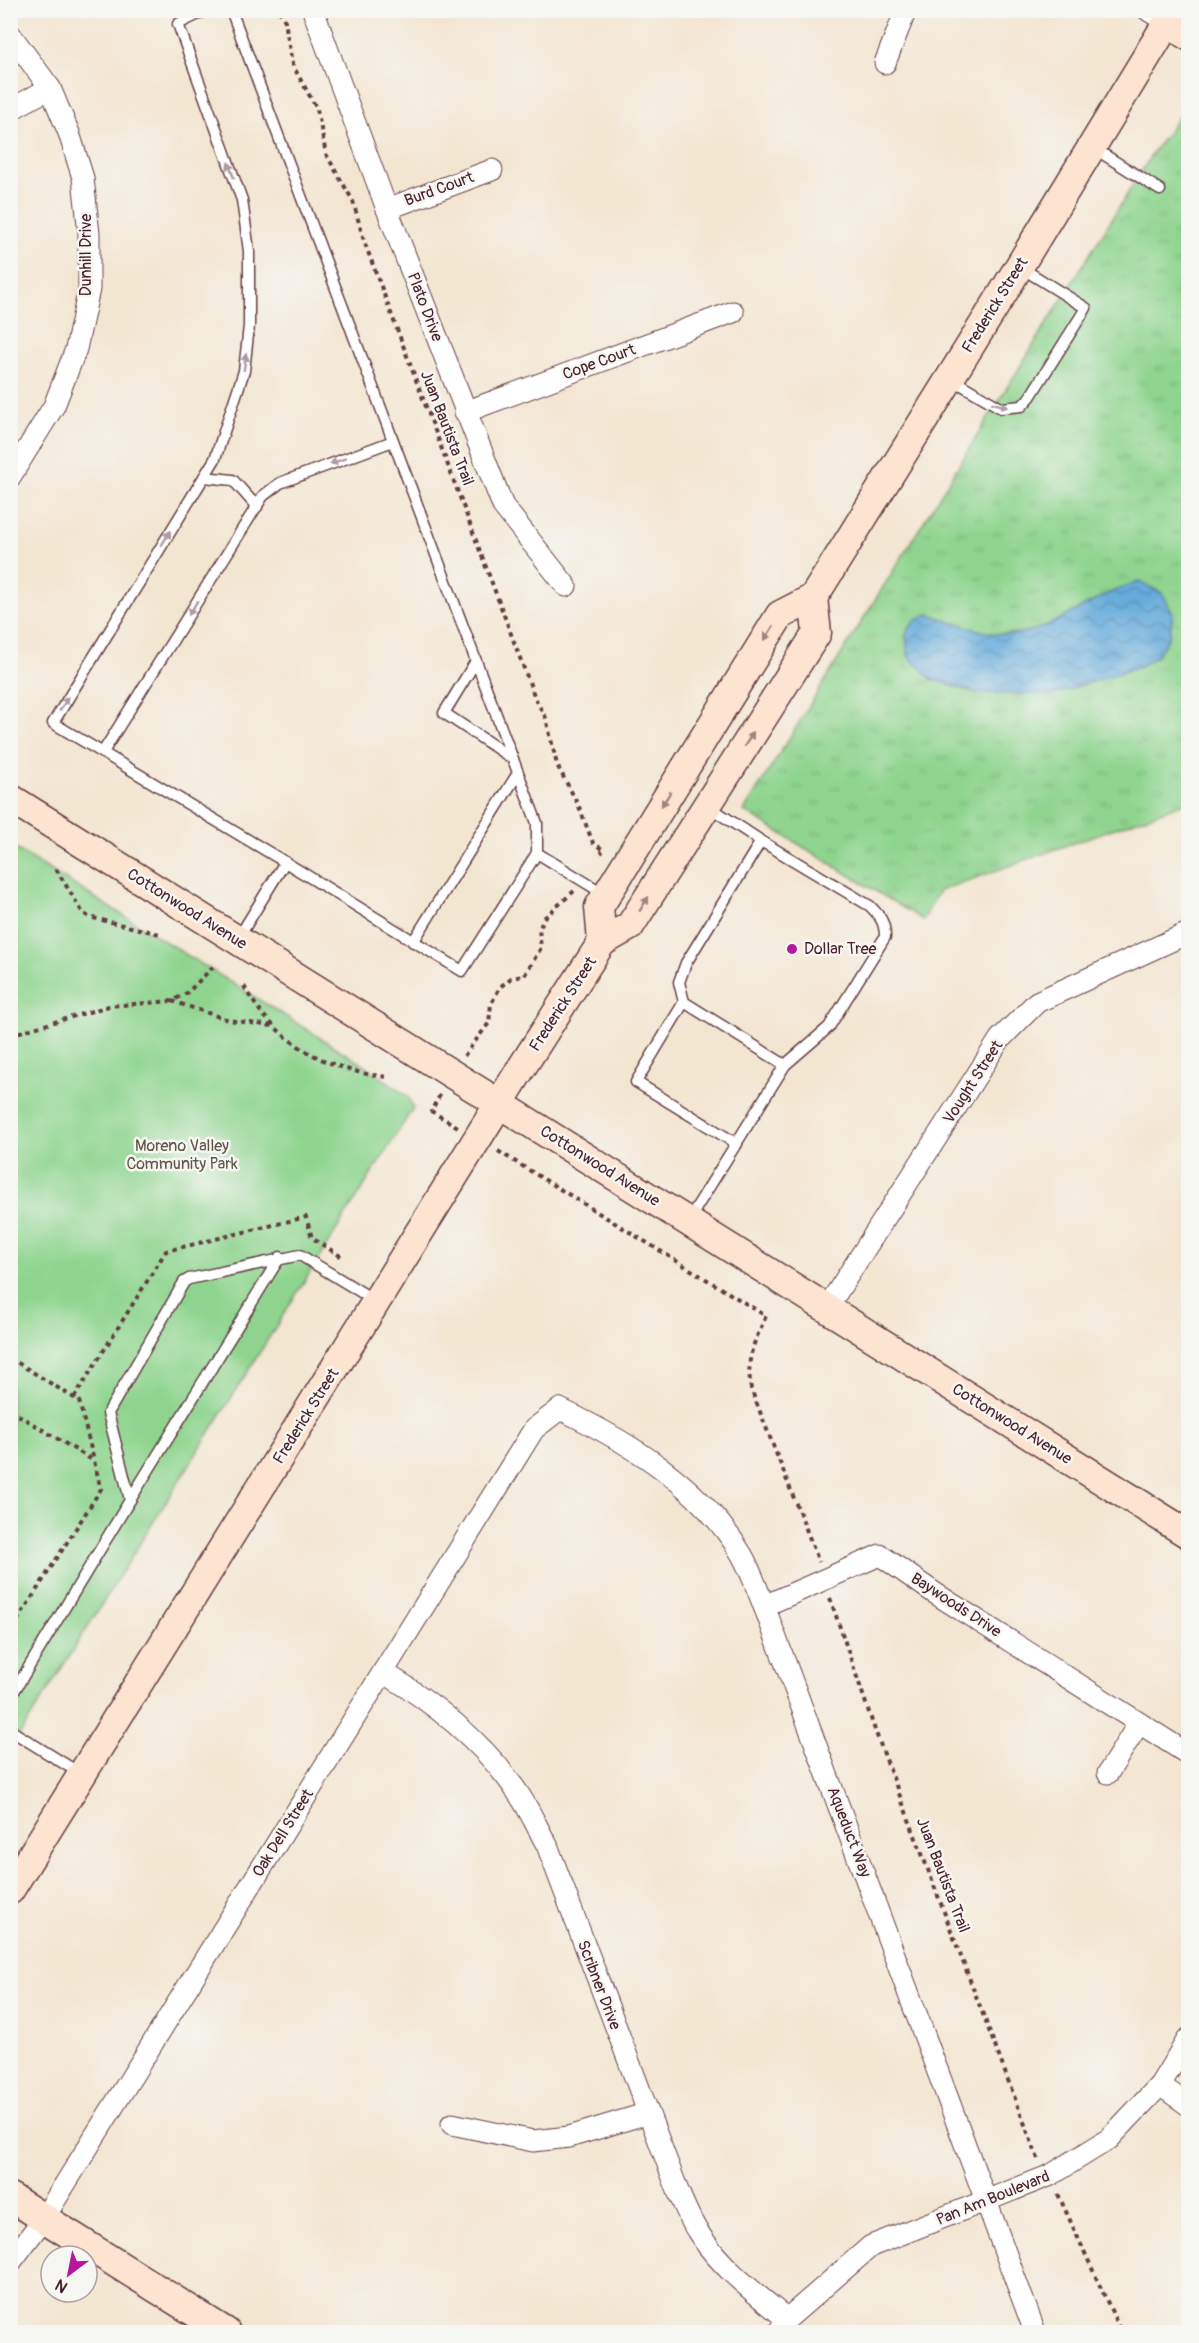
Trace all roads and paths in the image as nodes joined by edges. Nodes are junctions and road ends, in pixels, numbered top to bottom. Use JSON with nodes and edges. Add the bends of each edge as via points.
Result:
{"nodes":[{"id":1,"x":207,"y":10,"type":"edge"},
{"id":2,"x":231,"y":10,"type":"edge"},
{"id":3,"x":279,"y":10,"type":"edge"},
{"id":4,"x":314,"y":10,"type":"edge"},
{"id":5,"x":906,"y":10,"type":"edge"},
{"id":6,"x":1170,"y":20,"type":"edge"},
{"id":7,"x":10,"y":34,"type":"edge"},
{"id":8,"x":885,"y":63,"type":"dead end"},
{"id":9,"x":50,"y":88,"type":"junction"},
{"id":10,"x":10,"y":110,"type":"edge"},
{"id":11,"x":1092,"y":147,"type":"junction"},
{"id":12,"x":492,"y":170,"type":"dead end"},
{"id":13,"x":1160,"y":190,"type":"dead end"},
{"id":14,"x":387,"y":209,"type":"junction"},
{"id":15,"x":1019,"y":267,"type":"junction"},
{"id":16,"x":733,"y":312,"type":"dead end"},
{"id":17,"x":950,"y":378,"type":"junction"},
{"id":18,"x":465,"y":412,"type":"junction"},
{"id":19,"x":393,"y":441,"type":"junction"},
{"id":20,"x":10,"y":477,"type":"edge"},
{"id":21,"x":204,"y":477,"type":"junction"},
{"id":22,"x":257,"y":507,"type":"junction"},
{"id":23,"x":566,"y":586,"type":"dead end"},
{"id":24,"x":813,"y":598,"type":"junction"},
{"id":25,"x":476,"y":661,"type":"junction"},
{"id":26,"x":745,"y":672,"type":"junction"},
{"id":27,"x":103,"y":752,"type":"junction"},
{"id":28,"x":513,"y":759,"type":"junction"},
{"id":29,"x":518,"y":773,"type":"junction"},
{"id":30,"x":10,"y":798,"type":"edge"},
{"id":31,"x":707,"y":805,"type":"junction"},
{"id":32,"x":761,"y":841,"type":"junction"},
{"id":33,"x":537,"y":853,"type":"junction"},
{"id":34,"x":285,"y":862,"type":"junction"},
{"id":35,"x":56,"y":869,"type":"dead end"},
{"id":36,"x":582,"y":880,"type":"junction"},
{"id":37,"x":606,"y":895,"type":"junction"},
{"id":38,"x":1188,"y":933,"type":"edge"},
{"id":39,"x":160,"y":934,"type":"dead end"},
{"id":40,"x":237,"y":940,"type":"junction"},
{"id":41,"x":413,"y":942,"type":"junction"},
{"id":42,"x":602,"y":942,"type":"junction"},
{"id":43,"x":213,"y":967,"type":"dead end"},
{"id":44,"x":244,"y":986,"type":"dead end"},
{"id":45,"x":172,"y":1001,"type":"junction"},
{"id":46,"x":684,"y":1002,"type":"junction"},
{"id":47,"x":273,"y":1026,"type":"junction"},
{"id":48,"x":10,"y":1035,"type":"edge"},
{"id":49,"x":476,"y":1039,"type":"dead end"},
{"id":50,"x":785,"y":1065,"type":"junction"},
{"id":51,"x":390,"y":1077,"type":"dead end"},
{"id":52,"x":500,"y":1103,"type":"junction"},
{"id":53,"x":736,"y":1144,"type":"junction"},
{"id":54,"x":524,"y":1166,"type":"dead end"},
{"id":55,"x":687,"y":1221,"type":"junction"},
{"id":56,"x":280,"y":1257,"type":"junction"},
{"id":57,"x":377,"y":1301,"type":"junction"},
{"id":58,"x":827,"y":1308,"type":"junction"},
{"id":59,"x":10,"y":1358,"type":"edge"},
{"id":60,"x":560,"y":1409,"type":"joint"},
{"id":61,"x":10,"y":1410,"type":"edge"},
{"id":62,"x":95,"y":1462,"type":"junction"},
{"id":63,"x":129,"y":1500,"type":"junction"},
{"id":64,"x":1188,"y":1534,"type":"edge"},
{"id":65,"x":815,"y":1553,"type":"dead end"},
{"id":66,"x":831,"y":1603,"type":"dead end"},
{"id":67,"x":764,"y":1606,"type":"junction"},
{"id":68,"x":10,"y":1632,"type":"edge"},
{"id":69,"x":383,"y":1672,"type":"junction"},
{"id":70,"x":10,"y":1698,"type":"edge"},
{"id":71,"x":1139,"y":1724,"type":"junction"},
{"id":72,"x":10,"y":1730,"type":"edge"},
{"id":73,"x":1188,"y":1754,"type":"edge"},
{"id":74,"x":1108,"y":1773,"type":"dead end"},
{"id":75,"x":83,"y":1775,"type":"junction"},
{"id":76,"x":10,"y":1890,"type":"edge"},
{"id":77,"x":1188,"y":2039,"type":"edge"},
{"id":78,"x":1160,"y":2085,"type":"junction"},
{"id":79,"x":1188,"y":2104,"type":"edge"},
{"id":80,"x":648,"y":2113,"type":"junction"},
{"id":81,"x":452,"y":2124,"type":"dead end"},
{"id":82,"x":1036,"y":2155,"type":"dead end"},
{"id":83,"x":10,"y":2197,"type":"edge"},
{"id":84,"x":1061,"y":2200,"type":"dead end"},
{"id":85,"x":987,"y":2201,"type":"junction"},
{"id":86,"x":44,"y":2217,"type":"junction"},
{"id":87,"x":10,"y":2263,"type":"edge"},
{"id":88,"x":783,"y":2326,"type":"edge"},
{"id":89,"x":226,"y":2332,"type":"edge"},
{"id":90,"x":1035,"y":2332,"type":"edge"},
{"id":91,"x":1121,"y":2332,"type":"edge"}],
"edges":[{"from":21,"to":1,"type":"lane","one_way":true,"via":[[215,459],[244,371],[249,326],[249,251],[242,200],[178,24]]},
{"from":2,"to":19,"type":"lane"},
{"from":3,"to":36,"type":"path","name":"Juan Bautista Trail","via":[[285,21],[292,64],[317,109],[326,154],[353,201],[376,275],[546,718],[557,765],[593,843],[604,850]]},
{"from":4,"to":14,"type":"street","name":"Plato Drive"},
{"from":5,"to":8,"type":"street"},
{"from":6,"to":11,"type":"main road","name":"Frederick Street"},
{"from":7,"to":9,"type":"street","name":"Dunhill Drive"},
{"from":9,"to":10,"type":"street"},
{"from":9,"to":20,"type":"street","name":"Dunhill Drive","via":[[83,178],[89,289],[76,349],[54,406]]},
{"from":11,"to":13,"type":"lane"},
{"from":11,"to":15,"type":"main road","name":"Frederick Street"},
{"from":12,"to":14,"type":"street","name":"Burd Court"},
{"from":14,"to":18,"type":"street","name":"Plato Drive"},
{"from":15,"to":17,"type":"main road","name":"Frederick Street"},
{"from":17,"to":15,"type":"lane","one_way":true,"via":[[1001,408],[1022,406],[1086,308]]},
{"from":16,"to":18,"type":"street","name":"Cope Court"},
{"from":17,"to":24,"type":"main road","name":"Frederick Street"},
{"from":18,"to":23,"type":"street","name":"Plato Drive","via":[[503,506]]},
{"from":19,"to":22,"type":"lane","one_way":true,"via":[[280,483],[263,496]]},
{"from":19,"to":25,"type":"lane"},
{"from":21,"to":22,"type":"lane","via":[[233,480]]},
{"from":27,"to":21,"type":"lane","one_way":true,"via":[[53,723]]},
{"from":22,"to":27,"type":"lane","one_way":true},
{"from":24,"to":26,"type":"main road","name":"Frederick Street","one_way":true,"via":[[780,615]]},
{"from":31,"to":24,"type":"main road","name":"Frederick Street","one_way":true,"via":[[817,633]]},
{"from":25,"to":28,"type":"lane"},
{"from":25,"to":28,"type":"lane","via":[[444,713]]},
{"from":26,"to":31,"type":"main road","via":[[746,702],[706,770],[700,789]]},
{"from":26,"to":37,"type":"main road","name":"Frederick Street","one_way":true},
{"from":27,"to":34,"type":"lane"},
{"from":28,"to":29,"type":"lane"},
{"from":29,"to":33,"type":"lane","via":[[537,824]]},
{"from":29,"to":41,"type":"lane"},
{"from":30,"to":40,"type":"main road","name":"Cottonwood Avenue"},
{"from":31,"to":32,"type":"lane"},
{"from":42,"to":31,"type":"main road","name":"Frederick Street","one_way":true,"via":[[630,926]]},
{"from":32,"to":46,"type":"lane","via":[[682,971],[679,982]]},
{"from":32,"to":50,"type":"lane","via":[[870,906],[885,927],[885,937],[830,1027]]},
{"from":33,"to":36,"type":"lane"},
{"from":33,"to":41,"type":"lane","via":[[462,971]]},
{"from":34,"to":40,"type":"lane"},
{"from":34,"to":41,"type":"lane"},
{"from":35,"to":39,"type":"path","via":[[89,917]]},
{"from":36,"to":37,"type":"lane"},
{"from":36,"to":49,"type":"path","via":[[570,897],[545,917],[539,929],[541,948],[524,976],[511,978],[500,987],[491,1004],[489,1023]]},
{"from":37,"to":42,"type":"main road","name":"Frederick Street","via":[[599,907]]},
{"from":38,"to":58,"type":"street","name":"Vought Street","via":[[1037,1002],[1000,1039]]},
{"from":40,"to":52,"type":"main road","name":"Cottonwood Avenue"},
{"from":42,"to":52,"type":"main road","name":"Frederick Street"},
{"from":43,"to":45,"type":"path","via":[[187,993]]},
{"from":44,"to":47,"type":"path","via":[[253,1004]]},
{"from":45,"to":47,"type":"path","via":[[229,1020]]},
{"from":45,"to":48,"type":"path","via":[[109,1006]]},
{"from":46,"to":50,"type":"lane"},
{"from":46,"to":53,"type":"lane","via":[[636,1082]]},
{"from":47,"to":51,"type":"path","via":[[332,1065],[368,1076]]},
{"from":50,"to":53,"type":"lane"},
{"from":52,"to":55,"type":"main road","name":"Cottonwood Avenue"},
{"from":52,"to":57,"type":"main road","name":"Frederick Street"},
{"from":53,"to":55,"type":"lane"},
{"from":54,"to":65,"type":"path","via":[[766,1316],[747,1365],[751,1389]]},
{"from":55,"to":58,"type":"main road","name":"Cottonwood Avenue"},
{"from":56,"to":57,"type":"lane","via":[[300,1255]]},
{"from":56,"to":63,"type":"lane"},
{"from":56,"to":63,"type":"lane","via":[[184,1282],[108,1413]]},
{"from":57,"to":75,"type":"main road","name":"Frederick Street"},
{"from":58,"to":64,"type":"main road","name":"Cottonwood Avenue"},
{"from":59,"to":62,"type":"path","via":[[80,1401]]},
{"from":60,"to":67,"type":"street","name":"Aqueduct Way","via":[[604,1430],[699,1499],[742,1556]]},
{"from":60,"to":69,"type":"street","name":"Oak Dell Street","via":[[534,1429]]},
{"from":61,"to":62,"type":"path"},
{"from":62,"to":68,"type":"path","via":[[101,1489]]},
{"from":63,"to":70,"type":"lane"},
{"from":66,"to":82,"type":"path","name":"Juan Bautista Trail","via":[[876,1733]]},
{"from":67,"to":71,"type":"street","name":"Baywoods Drive","via":[[880,1555]]},
{"from":67,"to":85,"type":"street","name":"Aqueduct Way"},
{"from":69,"to":80,"type":"street","name":"Scribner Drive","via":[[451,1718],[520,1796],[547,1845]]},
{"from":69,"to":86,"type":"street","name":"Oak Dell Street"},
{"from":71,"to":73,"type":"street","name":"Baywoods Drive"},
{"from":71,"to":74,"type":"street"},
{"from":72,"to":75,"type":"lane"},
{"from":75,"to":76,"type":"main road","name":"Frederick Street"},
{"from":77,"to":78,"type":"street","name":"Pan Am Boulevard"},
{"from":78,"to":79,"type":"street"},
{"from":78,"to":85,"type":"street","name":"Pan Am Boulevard","via":[[1110,2139],[1051,2175]]},
{"from":80,"to":81,"type":"street","via":[[569,2137],[533,2141]]},
{"from":80,"to":88,"type":"street","name":"Scribner Drive","via":[[698,2232],[720,2261]]},
{"from":83,"to":86,"type":"main road"},
{"from":84,"to":91,"type":"path"},
{"from":85,"to":88,"type":"street","name":"Pan Am Boulevard","via":[[871,2246]]},
{"from":85,"to":90,"type":"street","name":"Aqueduct Way"},
{"from":86,"to":87,"type":"street","name":"Oak Dell Street"},
{"from":86,"to":89,"type":"main road"}]}
